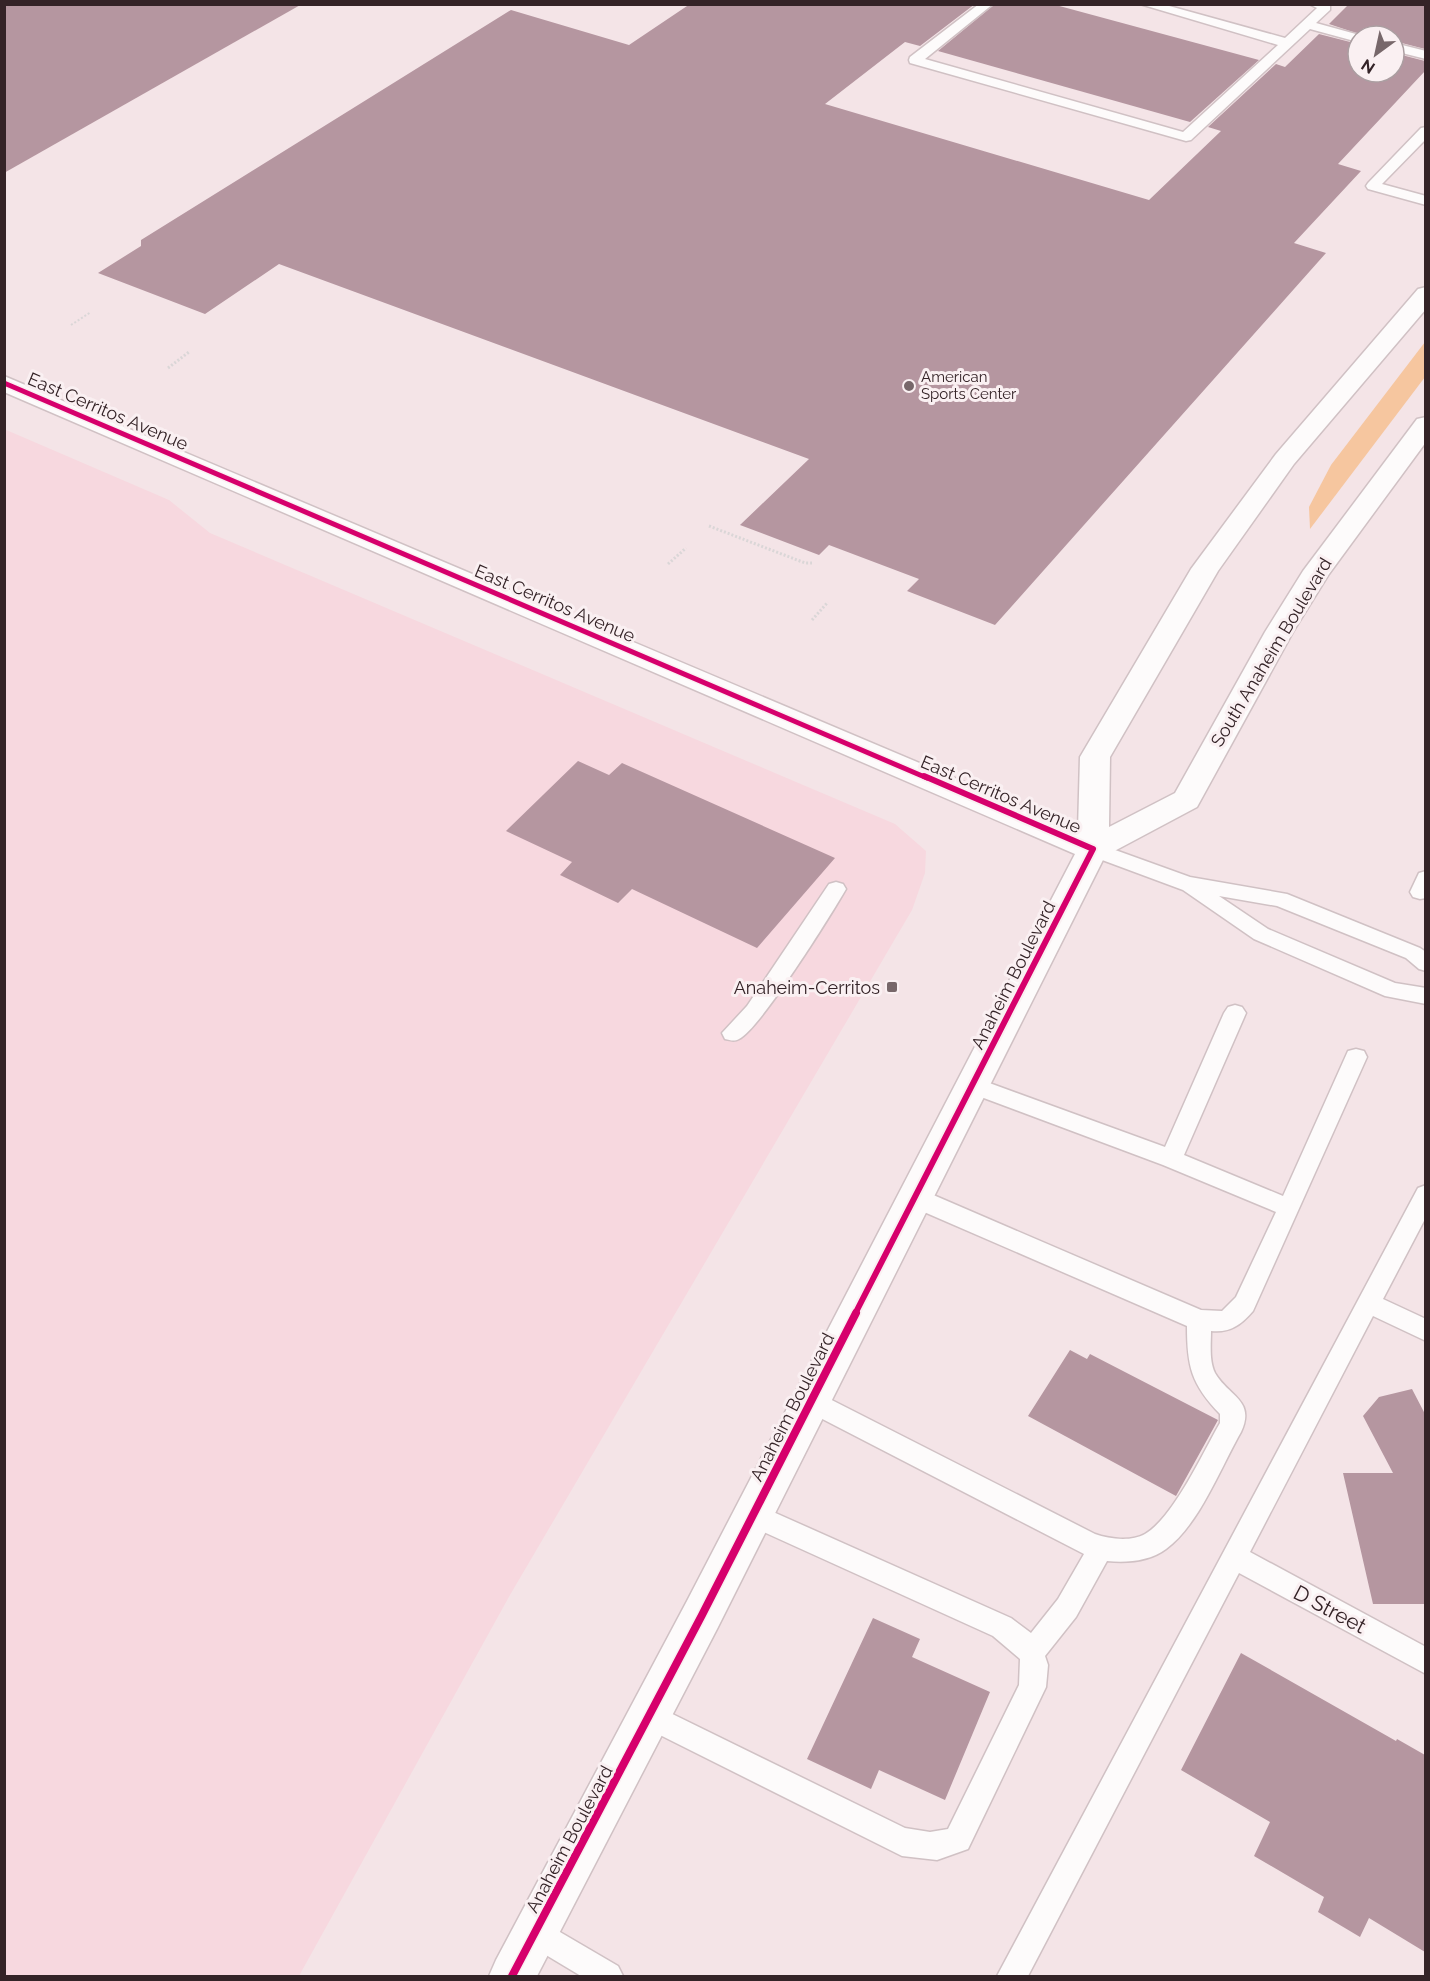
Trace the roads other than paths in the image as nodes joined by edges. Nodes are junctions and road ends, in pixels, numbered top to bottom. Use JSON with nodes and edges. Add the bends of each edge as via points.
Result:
{"nodes":[{"id":1,"x":987,"y":4,"type":"edge"},
{"id":2,"x":1146,"y":4,"type":"edge"},
{"id":3,"x":1323,"y":5,"type":"edge"},
{"id":4,"x":1307,"y":24,"type":"junction"},
{"id":5,"x":1346,"y":35,"type":"edge"},
{"id":6,"x":1287,"y":42,"type":"junction"},
{"id":7,"x":1406,"y":50,"type":"edge"},
{"id":8,"x":1425,"y":55,"type":"edge"},
{"id":9,"x":1425,"y":131,"type":"edge"},
{"id":10,"x":1425,"y":201,"type":"edge"},
{"id":11,"x":1425,"y":294,"type":"edge"},
{"id":12,"x":4,"y":383,"type":"edge"},
{"id":13,"x":1425,"y":424,"type":"edge"},
{"id":14,"x":1093,"y":849,"type":"junction"},
{"id":15,"x":1187,"y":884,"type":"junction"},
{"id":16,"x":836,"y":889,"type":"dead end"},
{"id":17,"x":1425,"y":964,"type":"edge"},
{"id":18,"x":1425,"y":996,"type":"edge"},
{"id":19,"x":1235,"y":1013,"type":"dead end"},
{"id":20,"x":733,"y":1033,"type":"dead end"},
{"id":21,"x":1356,"y":1057,"type":"dead end"},
{"id":22,"x":974,"y":1085,"type":"junction"},
{"id":23,"x":1171,"y":1160,"type":"junction"},
{"id":24,"x":1425,"y":1194,"type":"edge"},
{"id":25,"x":916,"y":1198,"type":"junction"},
{"id":26,"x":1289,"y":1208,"type":"junction"},
{"id":27,"x":1369,"y":1303,"type":"junction"},
{"id":28,"x":1199,"y":1320,"type":"junction"},
{"id":29,"x":1425,"y":1330,"type":"edge"},
{"id":30,"x":812,"y":1401,"type":"junction"},
{"id":31,"x":753,"y":1515,"type":"junction"},
{"id":32,"x":1101,"y":1548,"type":"junction"},
{"id":33,"x":1234,"y":1557,"type":"junction"},
{"id":34,"x":1032,"y":1652,"type":"junction"},
{"id":35,"x":1425,"y":1661,"type":"edge"},
{"id":36,"x":650,"y":1716,"type":"junction"},
{"id":37,"x":536,"y":1933,"type":"junction"},
{"id":38,"x":512,"y":1977,"type":"edge"},
{"id":39,"x":608,"y":1977,"type":"edge"},
{"id":40,"x":1012,"y":1977,"type":"edge"}],
"edges":[{"from":1,"to":6,"type":"lane","via":[[915,60],[1186,137]]},
{"from":2,"to":6,"type":"lane"},
{"from":3,"to":4,"type":"lane"},
{"from":4,"to":5,"type":"lane"},
{"from":4,"to":6,"type":"lane"},
{"from":7,"to":8,"type":"lane"},
{"from":9,"to":10,"type":"lane","via":[[1373,186]]},
{"from":11,"to":14,"type":"main road","name":"Anaheim Boulevard","via":[[1276,472],[1204,569],[1095,757]]},
{"from":12,"to":14,"type":"main road","name":"East Cerritos Avenue"},
{"from":13,"to":14,"type":"main road","name":"South Anaheim Boulevard","via":[[1317,571],[1185,800]]},
{"from":14,"to":15,"type":"lane"},
{"from":14,"to":22,"type":"main road","name":"Anaheim Boulevard"},
{"from":15,"to":17,"type":"lane","via":[[1280,899],[1413,954]]},
{"from":15,"to":18,"type":"lane","via":[[1261,934],[1392,990]]},
{"from":16,"to":20,"type":"lane","via":[[754,1012]]},
{"from":19,"to":23,"type":"lane"},
{"from":21,"to":26,"type":"lane"},
{"from":22,"to":23,"type":"lane"},
{"from":22,"to":25,"type":"main road","name":"Anaheim Boulevard"},
{"from":23,"to":26,"type":"lane"},
{"from":24,"to":27,"type":"lane"},
{"from":25,"to":28,"type":"lane"},
{"from":25,"to":30,"type":"main road","name":"Anaheim Boulevard"},
{"from":26,"to":28,"type":"lane","via":[[1245,1304],[1226,1322]]},
{"from":27,"to":29,"type":"lane"},
{"from":27,"to":33,"type":"lane"},
{"from":28,"to":32,"type":"lane","via":[[1200,1369],[1205,1381],[1233,1410],[1232,1424],[1167,1531],[1154,1542],[1136,1548]]},
{"from":30,"to":31,"type":"main road","name":"Anaheim Boulevard"},
{"from":30,"to":32,"type":"lane"},
{"from":31,"to":34,"type":"lane","via":[[1002,1627]]},
{"from":31,"to":36,"type":"main road","name":"Anaheim Boulevard"},
{"from":32,"to":34,"type":"lane","via":[[1067,1608]]},
{"from":33,"to":35,"type":"lane","name":"D Street"},
{"from":33,"to":40,"type":"lane"},
{"from":34,"to":36,"type":"lane","via":[[1036,1665],[1032,1687],[958,1839],[945,1846],[902,1842]]},
{"from":36,"to":37,"type":"main road","name":"Anaheim Boulevard"},
{"from":37,"to":38,"type":"main road","name":"Anaheim Boulevard"},
{"from":37,"to":39,"type":"lane"}]}
